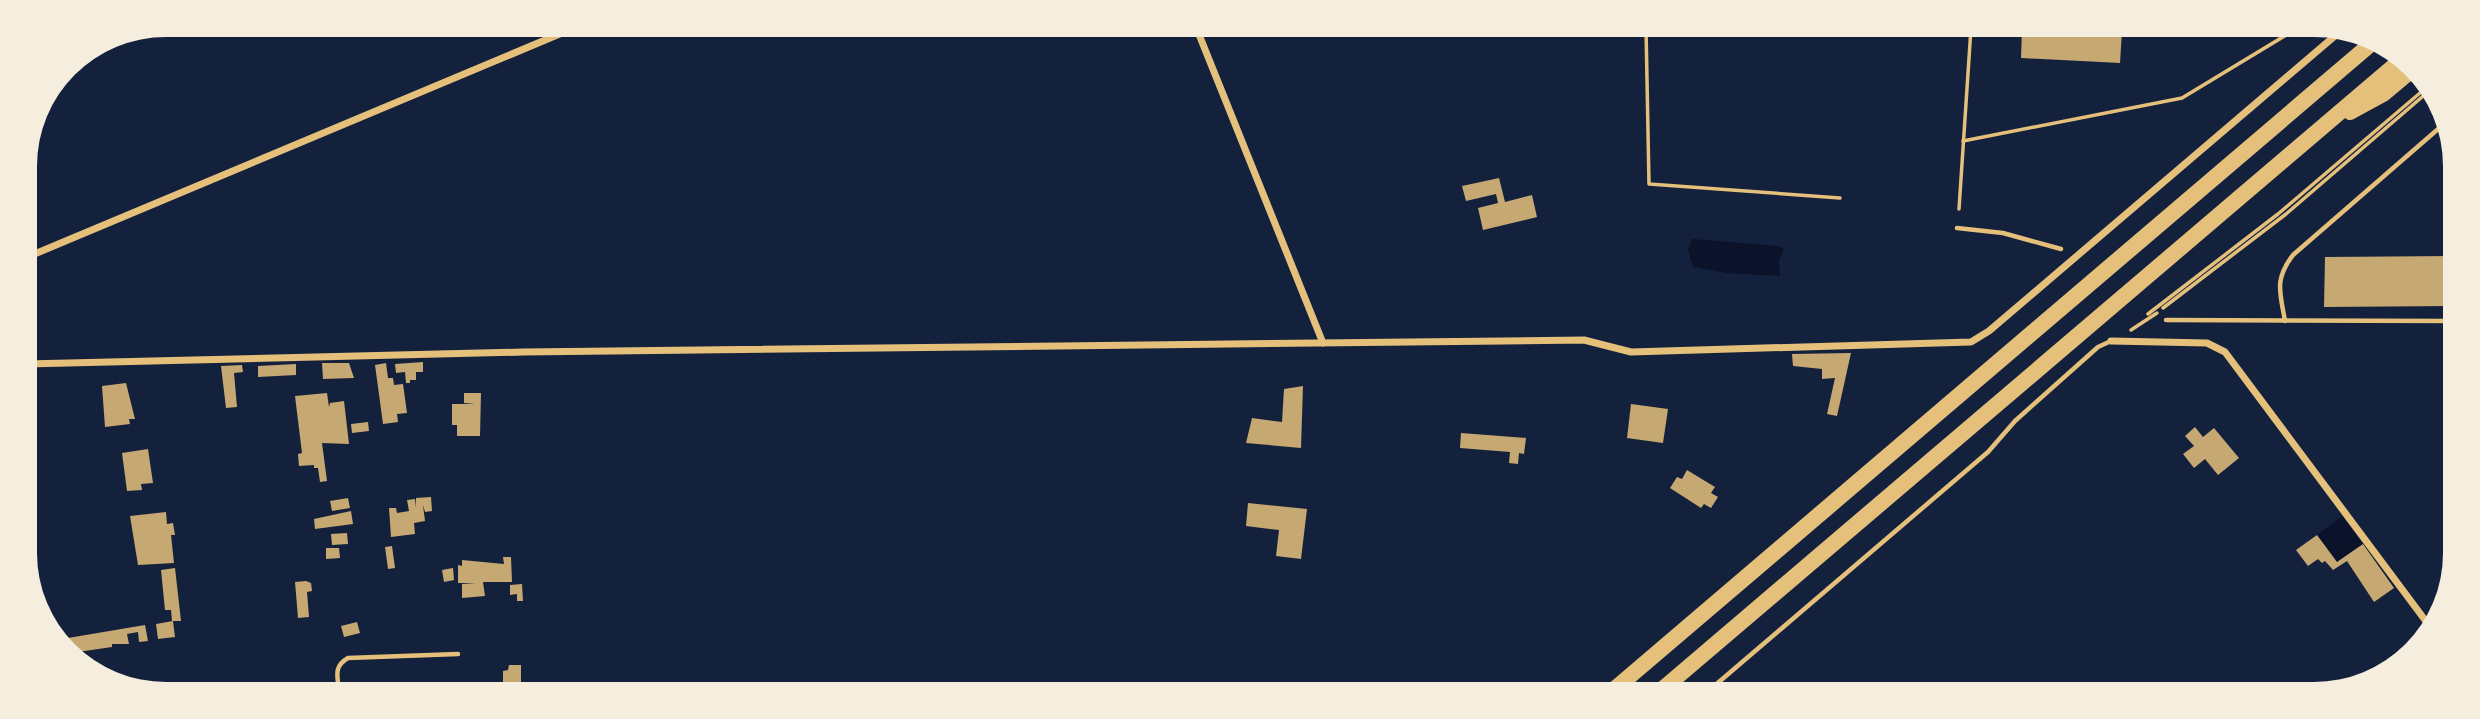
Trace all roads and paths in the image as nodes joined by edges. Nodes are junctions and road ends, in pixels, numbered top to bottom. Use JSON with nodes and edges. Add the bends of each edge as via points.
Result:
{"nodes":[{"id":1,"x":552,"y":37,"type":"edge"},
{"id":2,"x":1200,"y":37,"type":"edge"},
{"id":3,"x":1646,"y":37,"type":"edge"},
{"id":4,"x":1970,"y":37,"type":"edge"},
{"id":5,"x":2283,"y":37,"type":"edge"},
{"id":6,"x":2332,"y":38,"type":"edge"},
{"id":7,"x":2366,"y":48,"type":"edge"},
{"id":8,"x":2395,"y":66,"type":"edge"},
{"id":9,"x":2405,"y":75,"type":"edge"},
{"id":10,"x":2421,"y":95,"type":"edge"},
{"id":11,"x":2421,"y":95,"type":"edge"},
{"id":12,"x":2321,"y":129,"type":"junction"},
{"id":13,"x":2438,"y":130,"type":"edge"},
{"id":14,"x":1964,"y":141,"type":"junction"},
{"id":15,"x":1840,"y":198,"type":"dead end"},
{"id":16,"x":1959,"y":209,"type":"dead end"},
{"id":17,"x":1957,"y":228,"type":"dead end"},
{"id":18,"x":2060,"y":249,"type":"dead end"},
{"id":19,"x":37,"y":253,"type":"edge"},
{"id":20,"x":2148,"y":314,"type":"dead end"},
{"id":21,"x":2166,"y":320,"type":"dead end"},
{"id":22,"x":2285,"y":321,"type":"junction"},
{"id":23,"x":2443,"y":321,"type":"edge"},
{"id":24,"x":2111,"y":341,"type":"junction"},
{"id":25,"x":1323,"y":343,"type":"junction"},
{"id":26,"x":37,"y":364,"type":"edge"},
{"id":27,"x":2424,"y":619,"type":"edge"},
{"id":28,"x":458,"y":654,"type":"dead end"},
{"id":29,"x":338,"y":682,"type":"edge"},
{"id":30,"x":1623,"y":682,"type":"edge"},
{"id":31,"x":1671,"y":682,"type":"edge"},
{"id":32,"x":1719,"y":682,"type":"edge"}],
"edges":[{"from":1,"to":19,"type":"street"},
{"from":2,"to":25,"type":"street"},
{"from":3,"to":15,"type":"path","via":[[1648,184]]},
{"from":4,"to":14,"type":"path"},
{"from":5,"to":14,"type":"path","via":[[2182,98]]},
{"from":6,"to":25,"type":"street","via":[[1971,342],[1631,352],[1584,340]]},
{"from":7,"to":30,"type":"highway"},
{"from":8,"to":12,"type":"highway"},
{"from":9,"to":12,"type":"highway","via":[[2384,94]]},
{"from":10,"to":20,"type":"path"},
{"from":11,"to":24,"type":"path","via":[[2277,221],[2148,320]]},
{"from":12,"to":31,"type":"highway"},
{"from":13,"to":22,"type":"lane","via":[[2293,255],[2281,270]]},
{"from":14,"to":16,"type":"path"},
{"from":17,"to":18,"type":"lane","via":[[2003,233]]},
{"from":21,"to":22,"type":"lane"},
{"from":22,"to":23,"type":"lane"},
{"from":24,"to":27,"type":"street","via":[[2207,343],[2225,352]]},
{"from":24,"to":32,"type":"lane","via":[[2098,347],[1987,452]]},
{"from":25,"to":26,"type":"street","via":[[524,352]]},
{"from":28,"to":29,"type":"lane","via":[[348,658],[336,670]]}]}
